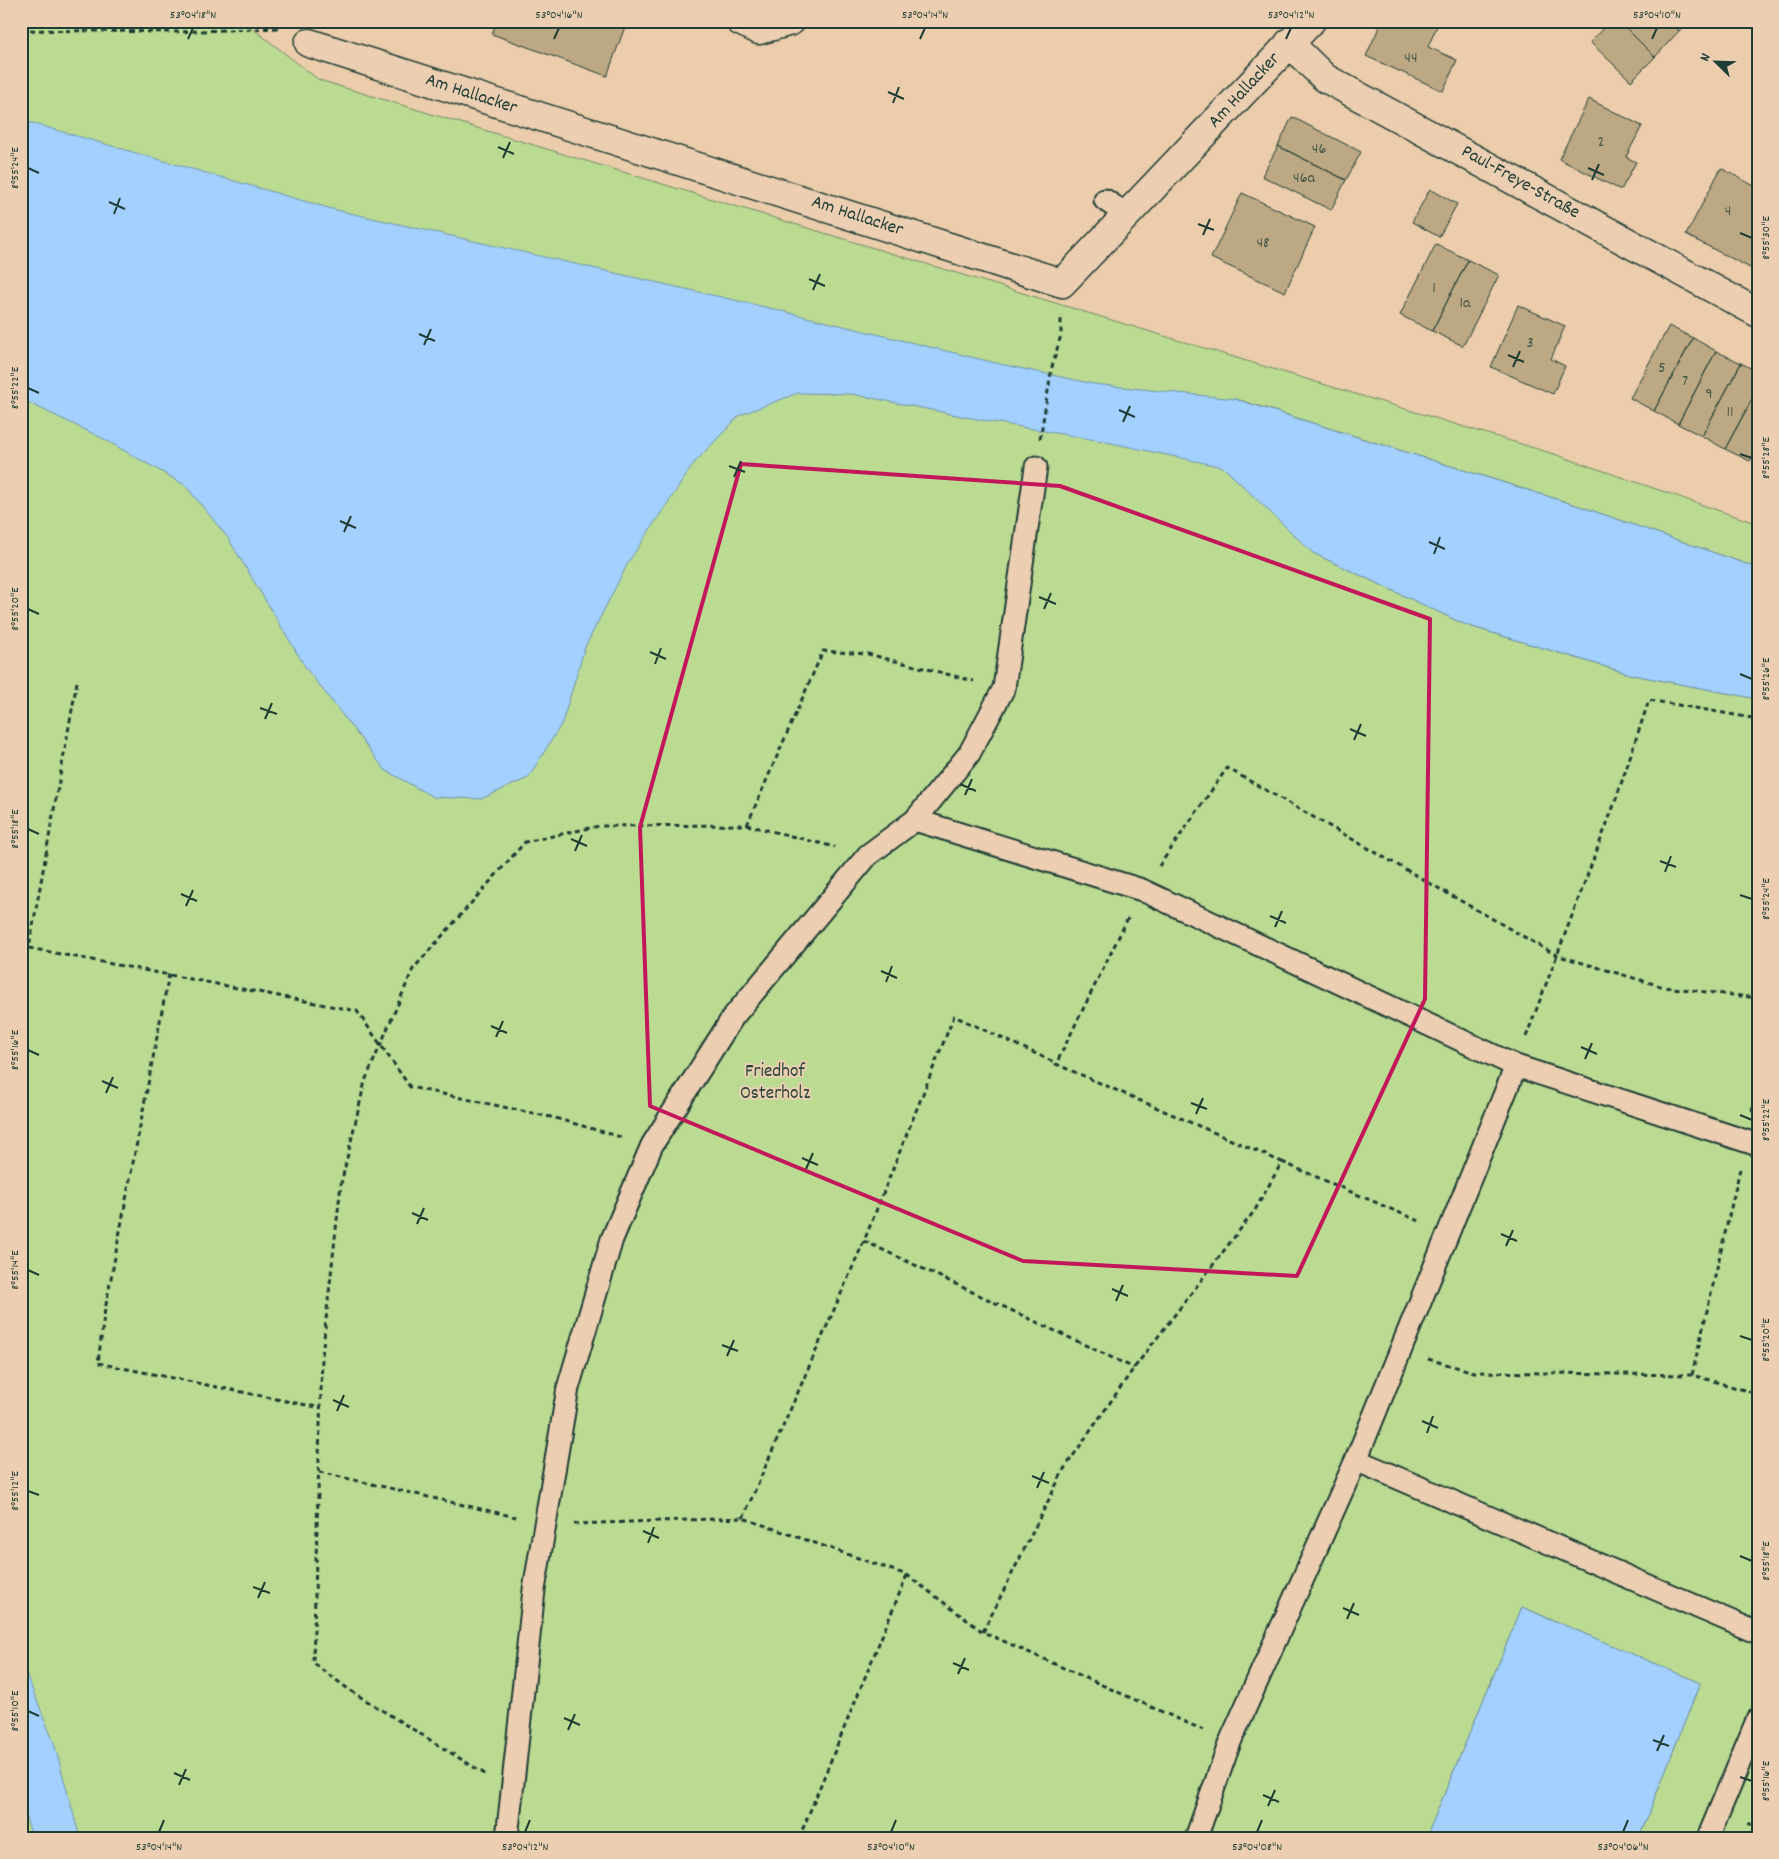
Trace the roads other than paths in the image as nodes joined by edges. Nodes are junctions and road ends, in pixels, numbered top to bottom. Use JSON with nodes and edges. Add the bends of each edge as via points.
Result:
{"nodes":[{"id":1,"x":740,"y":21,"type":"edge"},
{"id":2,"x":791,"y":21,"type":"edge"},
{"id":3,"x":1311,"y":21,"type":"edge"},
{"id":4,"x":309,"y":43,"type":"dead end"},
{"id":5,"x":1289,"y":43,"type":"junction"},
{"id":6,"x":1758,"y":313,"type":"edge"},
{"id":7,"x":1036,"y":467,"type":"road end"},
{"id":8,"x":915,"y":820,"type":"junction"},
{"id":9,"x":1516,"y":1066,"type":"junction"},
{"id":10,"x":1752,"y":1144,"type":"edge"},
{"id":11,"x":1356,"y":1460,"type":"junction"},
{"id":12,"x":1758,"y":1634,"type":"edge"},
{"id":13,"x":1758,"y":1718,"type":"edge"},
{"id":14,"x":507,"y":1838,"type":"edge"},
{"id":15,"x":1196,"y":1838,"type":"edge"},
{"id":16,"x":1708,"y":1838,"type":"edge"}],
"edges":[{"from":1,"to":2,"type":"street","via":[[759,30]]},
{"from":3,"to":5,"type":"street","name":"Am Hallacker"},
{"from":4,"to":5,"type":"street","name":"Am Hallacker","via":[[1062,283],[1116,208]]},
{"from":5,"to":6,"type":"street","name":"Paul-Freye-Straße","via":[[1325,78]]},
{"from":7,"to":8,"type":"lane","via":[[1004,688],[969,754]]},
{"from":8,"to":9,"type":"lane","via":[[1142,890]]},
{"from":8,"to":14,"type":"lane","via":[[868,855],[732,1017],[652,1145],[612,1239],[568,1388],[534,1590]]},
{"from":9,"to":10,"type":"lane"},
{"from":9,"to":11,"type":"lane"},
{"from":11,"to":12,"type":"lane"},
{"from":11,"to":15,"type":"lane","via":[[1230,1742]]},
{"from":13,"to":16,"type":"lane"}]}
